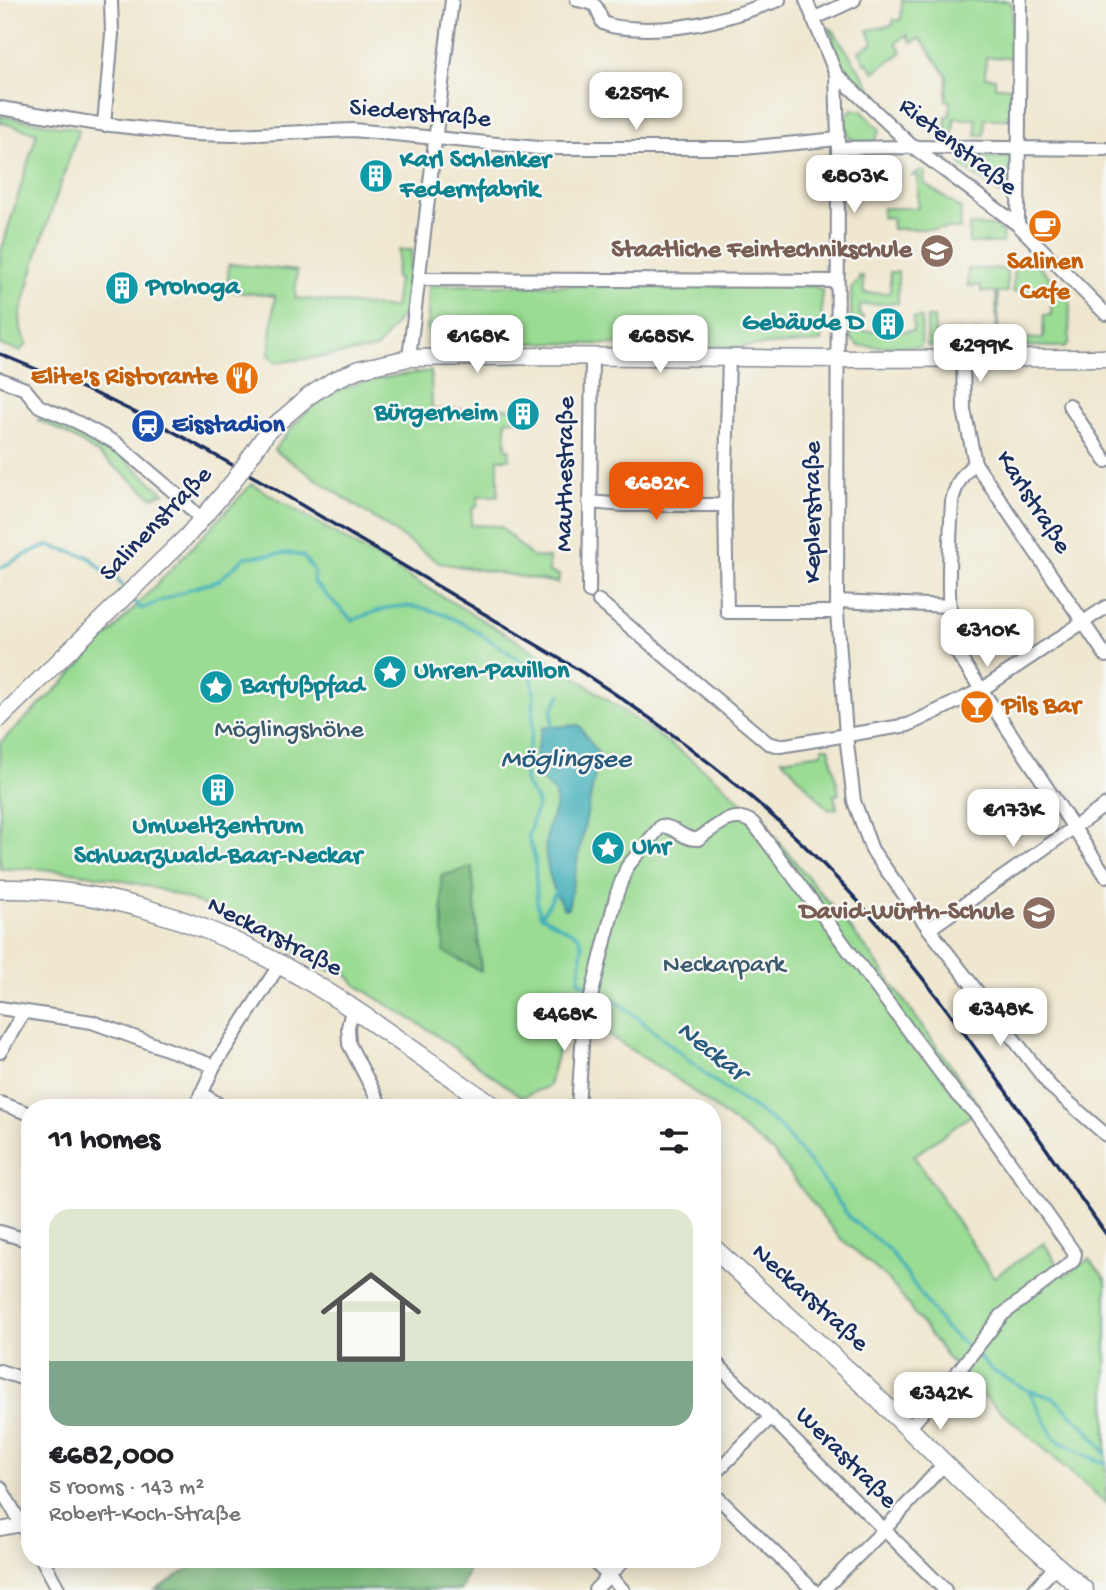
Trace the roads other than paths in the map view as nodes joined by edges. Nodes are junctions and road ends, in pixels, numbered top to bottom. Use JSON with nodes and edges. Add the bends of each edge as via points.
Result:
{"nodes":[{"id":1,"x":111,"y":0,"type":"edge"},
{"id":2,"x":452,"y":0,"type":"edge"},
{"id":3,"x":577,"y":0,"type":"edge"},
{"id":4,"x":779,"y":0,"type":"edge"},
{"id":5,"x":806,"y":0,"type":"edge"},
{"id":6,"x":854,"y":0,"type":"edge"},
{"id":7,"x":1020,"y":0,"type":"edge"},
{"id":8,"x":813,"y":19,"type":"junction"},
{"id":9,"x":836,"y":74,"type":"junction"},
{"id":10,"x":0,"y":108,"type":"edge"},
{"id":11,"x":104,"y":125,"type":"junction"},
{"id":12,"x":434,"y":138,"type":"junction"},
{"id":13,"x":838,"y":144,"type":"junction"},
{"id":14,"x":913,"y":147,"type":"junction"},
{"id":15,"x":1017,"y":148,"type":"junction"},
{"id":16,"x":1106,"y":149,"type":"edge"},
{"id":17,"x":1018,"y":225,"type":"junction"},
{"id":18,"x":419,"y":279,"type":"junction"},
{"id":19,"x":837,"y":281,"type":"junction"},
{"id":20,"x":1106,"y":314,"type":"edge"},
{"id":21,"x":592,"y":356,"type":"junction"},
{"id":22,"x":409,"y":358,"type":"junction"},
{"id":23,"x":729,"y":358,"type":"junction"},
{"id":24,"x":1106,"y":358,"type":"edge"},
{"id":25,"x":837,"y":359,"type":"junction"},
{"id":26,"x":963,"y":359,"type":"junction"},
{"id":27,"x":0,"y":379,"type":"edge"},
{"id":28,"x":1069,"y":405,"type":"dead end"},
{"id":29,"x":1106,"y":461,"type":"edge"},
{"id":30,"x":975,"y":463,"type":"junction"},
{"id":31,"x":589,"y":502,"type":"junction"},
{"id":32,"x":725,"y":505,"type":"junction"},
{"id":33,"x":202,"y":520,"type":"junction"},
{"id":34,"x":950,"y":606,"type":"junction"},
{"id":35,"x":837,"y":607,"type":"junction"},
{"id":36,"x":1106,"y":607,"type":"edge"},
{"id":37,"x":1083,"y":622,"type":"junction"},
{"id":38,"x":1106,"y":656,"type":"edge"},
{"id":39,"x":981,"y":690,"type":"junction"},
{"id":40,"x":0,"y":718,"type":"edge"},
{"id":41,"x":846,"y":735,"type":"junction"},
{"id":42,"x":1106,"y":805,"type":"edge"},
{"id":43,"x":1073,"y":826,"type":"junction"},
{"id":44,"x":1106,"y":876,"type":"edge"},
{"id":45,"x":0,"y":889,"type":"edge"},
{"id":46,"x":929,"y":929,"type":"junction"},
{"id":47,"x":280,"y":964,"type":"junction"},
{"id":48,"x":0,"y":1008,"type":"edge"},
{"id":49,"x":352,"y":1010,"type":"junction"},
{"id":50,"x":24,"y":1012,"type":"junction"},
{"id":51,"x":0,"y":1052,"type":"edge"},
{"id":52,"x":214,"y":1066,"type":"junction"},
{"id":53,"x":201,"y":1093,"type":"junction"},
{"id":54,"x":199,"y":1099,"type":"edge"},
{"id":55,"x":210,"y":1099,"type":"edge"},
{"id":56,"x":378,"y":1099,"type":"edge"},
{"id":57,"x":483,"y":1099,"type":"edge"},
{"id":58,"x":579,"y":1099,"type":"edge"},
{"id":59,"x":0,"y":1103,"type":"edge"},
{"id":60,"x":21,"y":1111,"type":"edge"},
{"id":61,"x":1106,"y":1135,"type":"edge"},
{"id":62,"x":0,"y":1232,"type":"edge"},
{"id":63,"x":21,"y":1238,"type":"edge"},
{"id":64,"x":721,"y":1257,"type":"edge"},
{"id":65,"x":721,"y":1369,"type":"edge"},
{"id":66,"x":0,"y":1371,"type":"edge"},
{"id":67,"x":21,"y":1378,"type":"edge"},
{"id":68,"x":771,"y":1417,"type":"junction"},
{"id":69,"x":909,"y":1428,"type":"junction"},
{"id":70,"x":945,"y":1463,"type":"junction"},
{"id":71,"x":721,"y":1467,"type":"edge"},
{"id":72,"x":0,"y":1487,"type":"edge"},
{"id":73,"x":721,"y":1501,"type":"edge"},
{"id":74,"x":21,"y":1523,"type":"edge"},
{"id":75,"x":21,"y":1525,"type":"edge"},
{"id":76,"x":0,"y":1529,"type":"edge"},
{"id":77,"x":883,"y":1531,"type":"junction"},
{"id":78,"x":1055,"y":1567,"type":"junction"},
{"id":79,"x":46,"y":1568,"type":"edge"},
{"id":80,"x":600,"y":1568,"type":"edge"},
{"id":81,"x":616,"y":1568,"type":"edge"},
{"id":82,"x":608,"y":1576,"type":"junction"},
{"id":83,"x":59,"y":1590,"type":"edge"},
{"id":84,"x":595,"y":1590,"type":"edge"},
{"id":85,"x":623,"y":1590,"type":"edge"},
{"id":86,"x":813,"y":1590,"type":"edge"},
{"id":87,"x":823,"y":1590,"type":"edge"},
{"id":88,"x":945,"y":1590,"type":"edge"},
{"id":89,"x":1034,"y":1590,"type":"edge"},
{"id":90,"x":1084,"y":1590,"type":"edge"}],
"edges":[{"from":1,"to":11,"type":"street"},
{"from":2,"to":12,"type":"street"},
{"from":3,"to":4,"type":"street","via":[[596,5],[608,25],[662,29],[723,20]]},
{"from":5,"to":8,"type":"street","name":"Rietenstraße"},
{"from":6,"to":8,"type":"street"},
{"from":7,"to":15,"type":"street"},
{"from":8,"to":9,"type":"street","name":"Rietenstraße"},
{"from":9,"to":13,"type":"street","name":"Keplerstraße"},
{"from":9,"to":14,"type":"street","name":"Rietenstraße"},
{"from":10,"to":11,"type":"street","name":"Siederstraße"},
{"from":11,"to":12,"type":"street","name":"Siederstraße","via":[[193,134],[353,130]]},
{"from":12,"to":13,"type":"street","name":"Siederstraße","via":[[538,148]]},
{"from":12,"to":18,"type":"street"},
{"from":13,"to":14,"type":"street","name":"Siederstraße"},
{"from":13,"to":19,"type":"street","name":"Keplerstraße"},
{"from":14,"to":15,"type":"street","name":"Siederstraße"},
{"from":14,"to":17,"type":"street","name":"Rietenstraße"},
{"from":15,"to":16,"type":"street","name":"Siederstraße"},
{"from":15,"to":17,"type":"street"},
{"from":17,"to":20,"type":"street","name":"Rietenstraße"},
{"from":18,"to":19,"type":"street"},
{"from":18,"to":22,"type":"street"},
{"from":19,"to":25,"type":"street","name":"Keplerstraße"},
{"from":21,"to":22,"type":"street","name":"Salinenstraße"},
{"from":21,"to":23,"type":"street","name":"Salinenstraße"},
{"from":21,"to":31,"type":"street","name":"Mauthestraße"},
{"from":22,"to":33,"type":"street","name":"Salinenstraße","bridge":true,"via":[[359,369],[309,396],[268,431]]},
{"from":23,"to":25,"type":"street","name":"Salinenstraße"},
{"from":23,"to":32,"type":"street"},
{"from":24,"to":26,"type":"street","name":"Salinenstraße"},
{"from":25,"to":26,"type":"street","name":"Salinenstraße"},
{"from":25,"to":35,"type":"street","name":"Keplerstraße"},
{"from":26,"to":30,"type":"street","name":"Karlstraße","via":[[964,410]]},
{"from":27,"to":33,"type":"street","via":[[25,389],[39,406],[116,443]]},
{"from":28,"to":29,"type":"street"},
{"from":30,"to":34,"type":"street","via":[[955,487]]},
{"from":30,"to":37,"type":"street","name":"Karlstraße"},
{"from":31,"to":32,"type":"street"},
{"from":31,"to":41,"type":"street","name":"Mauthestraße","via":[[594,596],[774,746]]},
{"from":32,"to":35,"type":"street","via":[[727,612]]},
{"from":33,"to":40,"type":"street","name":"Salinenstraße"},
{"from":34,"to":35,"type":"street"},
{"from":34,"to":39,"type":"street","via":[[957,653]]},
{"from":35,"to":41,"type":"street","name":"Keplerstraße"},
{"from":36,"to":37,"type":"street"},
{"from":37,"to":38,"type":"street","name":"Karlstraße"},
{"from":37,"to":39,"type":"street"},
{"from":39,"to":41,"type":"street","via":[[908,725]]},
{"from":39,"to":43,"type":"street"},
{"from":41,"to":46,"type":"street","name":"Keplerstraße","via":[[854,801],[872,850]]},
{"from":42,"to":43,"type":"street"},
{"from":43,"to":44,"type":"street"},
{"from":43,"to":46,"type":"street"},
{"from":45,"to":47,"type":"main road","name":"Neckarstraße","via":[[118,901],[197,925]]},
{"from":46,"to":61,"type":"street","name":"Keplerstraße","via":[[1050,1086]]},
{"from":47,"to":49,"type":"main road","name":"Neckarstraße"},
{"from":47,"to":52,"type":"street"},
{"from":48,"to":50,"type":"street"},
{"from":49,"to":56,"type":"street","via":[[349,1044]]},
{"from":49,"to":57,"type":"main road","name":"Neckarstraße"},
{"from":50,"to":51,"type":"street"},
{"from":50,"to":52,"type":"street","via":[[92,1022]]},
{"from":52,"to":53,"type":"street"},
{"from":53,"to":54,"type":"street"},
{"from":53,"to":55,"type":"street"},
{"from":58,"to":69,"type":"street","via":[[590,997],[619,884],[636,853],[661,826],[698,839],[733,817],[754,824],[957,1095],[976,1114],[1075,1254],[1073,1261],[1002,1315]]},
{"from":59,"to":60,"type":"street"},
{"from":62,"to":63,"type":"street"},
{"from":64,"to":69,"type":"main road","name":"Neckarstraße"},
{"from":65,"to":68,"type":"street","name":"Werastraße"},
{"from":66,"to":67,"type":"street"},
{"from":68,"to":71,"type":"street"},
{"from":68,"to":77,"type":"street","name":"Werastraße"},
{"from":69,"to":70,"type":"main road","name":"Neckarstraße"},
{"from":70,"to":77,"type":"street"},
{"from":70,"to":78,"type":"main road","name":"Neckarstraße"},
{"from":72,"to":74,"type":"street"},
{"from":73,"to":86,"type":"street"},
{"from":75,"to":76,"type":"street"},
{"from":77,"to":87,"type":"street"},
{"from":77,"to":88,"type":"street","name":"Werastraße"},
{"from":78,"to":89,"type":"street"},
{"from":78,"to":90,"type":"main road","name":"Neckarstraße"},
{"from":79,"to":83,"type":"street"},
{"from":80,"to":82,"type":"street"},
{"from":81,"to":82,"type":"street"},
{"from":82,"to":84,"type":"street"},
{"from":82,"to":85,"type":"street"}]}
